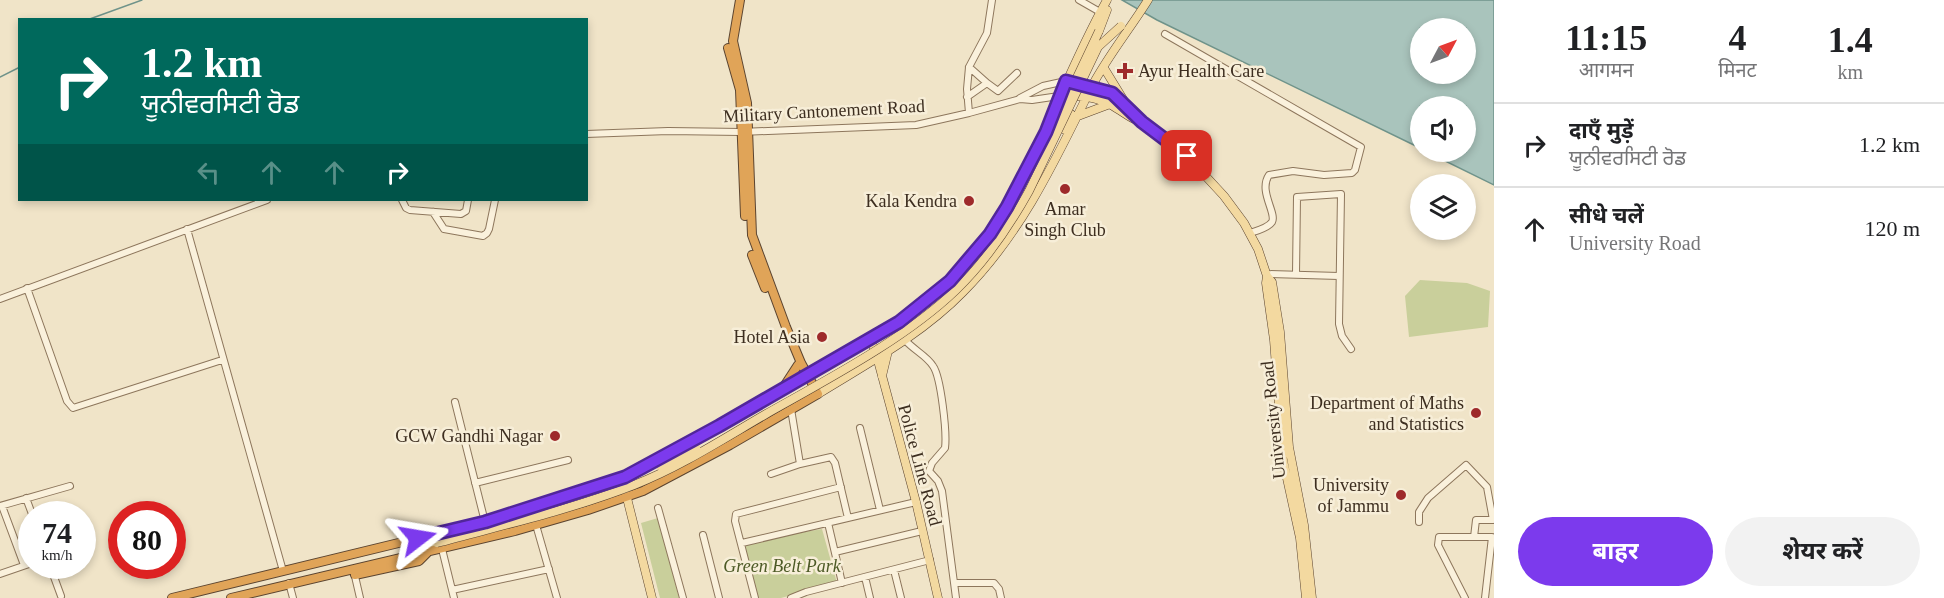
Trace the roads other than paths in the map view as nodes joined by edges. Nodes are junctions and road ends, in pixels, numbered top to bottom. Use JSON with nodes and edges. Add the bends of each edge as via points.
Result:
{"nodes":[{"id":1,"x":736,"y":0,"type":"edge"},
{"id":2,"x":740,"y":0,"type":"edge"},
{"id":3,"x":992,"y":0,"type":"edge"},
{"id":4,"x":1079,"y":0,"type":"edge"},
{"id":5,"x":1110,"y":0,"type":"edge"},
{"id":6,"x":1148,"y":0,"type":"edge"},
{"id":7,"x":1104,"y":11,"type":"junction"},
{"id":8,"x":1137,"y":18,"type":"junction"},
{"id":9,"x":1165,"y":34,"type":"dead end"},
{"id":10,"x":969,"y":67,"type":"junction"},
{"id":11,"x":1104,"y":68,"type":"junction"},
{"id":12,"x":1017,"y":73,"type":"dead end"},
{"id":13,"x":1066,"y":81,"type":"junction"},
{"id":14,"x":987,"y":82,"type":"junction"},
{"id":15,"x":1092,"y":87,"type":"junction"},
{"id":16,"x":1059,"y":96,"type":"junction"},
{"id":17,"x":967,"y":97,"type":"junction"},
{"id":18,"x":1087,"y":98,"type":"junction"},
{"id":19,"x":1020,"y":99,"type":"junction"},
{"id":20,"x":1110,"y":104,"type":"junction"},
{"id":21,"x":1130,"y":109,"type":"junction"},
{"id":22,"x":969,"y":113,"type":"junction"},
{"id":23,"x":1053,"y":114,"type":"junction"},
{"id":24,"x":1077,"y":116,"type":"junction"},
{"id":25,"x":1142,"y":122,"type":"junction"},
{"id":26,"x":744,"y":131,"type":"junction"},
{"id":27,"x":588,"y":134,"type":"edge"},
{"id":28,"x":1066,"y":138,"type":"junction"},
{"id":29,"x":264,"y":201,"type":"edge"},
{"id":30,"x":402,"y":201,"type":"edge"},
{"id":31,"x":468,"y":201,"type":"edge"},
{"id":32,"x":495,"y":201,"type":"edge"},
{"id":33,"x":433,"y":212,"type":"junction"},
{"id":34,"x":187,"y":229,"type":"junction"},
{"id":35,"x":1250,"y":233,"type":"junction"},
{"id":36,"x":1296,"y":274,"type":"junction"},
{"id":37,"x":1267,"y":275,"type":"junction"},
{"id":38,"x":1339,"y":276,"type":"junction"},
{"id":39,"x":27,"y":288,"type":"junction"},
{"id":40,"x":0,"y":299,"type":"edge"},
{"id":41,"x":871,"y":340,"type":"junction"},
{"id":42,"x":906,"y":341,"type":"junction"},
{"id":43,"x":1351,"y":349,"type":"dead end"},
{"id":44,"x":888,"y":351,"type":"junction"},
{"id":45,"x":877,"y":357,"type":"junction"},
{"id":46,"x":222,"y":360,"type":"junction"},
{"id":47,"x":798,"y":365,"type":"junction"},
{"id":48,"x":865,"y":365,"type":"junction"},
{"id":49,"x":806,"y":376,"type":"junction"},
{"id":50,"x":882,"y":377,"type":"junction"},
{"id":51,"x":778,"y":392,"type":"junction"},
{"id":52,"x":816,"y":395,"type":"junction"},
{"id":53,"x":454,"y":402,"type":"dead end"},
{"id":54,"x":791,"y":409,"type":"junction"},
{"id":55,"x":860,"y":428,"type":"dead end"},
{"id":56,"x":568,"y":460,"type":"dead end"},
{"id":57,"x":800,"y":464,"type":"junction"},
{"id":58,"x":640,"y":470,"type":"junction"},
{"id":59,"x":771,"y":474,"type":"dead end"},
{"id":60,"x":622,"y":478,"type":"junction"},
{"id":61,"x":475,"y":483,"type":"junction"},
{"id":62,"x":70,"y":486,"type":"dead end"},
{"id":63,"x":841,"y":487,"type":"junction"},
{"id":64,"x":626,"y":496,"type":"junction"},
{"id":65,"x":26,"y":498,"type":"junction"},
{"id":66,"x":27,"y":501,"type":"edge"},
{"id":67,"x":916,"y":502,"type":"junction"},
{"id":68,"x":1,"y":506,"type":"edge"},
{"id":69,"x":658,"y":508,"type":"dead end"},
{"id":70,"x":880,"y":510,"type":"junction"},
{"id":71,"x":848,"y":518,"type":"junction"},
{"id":72,"x":485,"y":522,"type":"junction"},
{"id":73,"x":1419,"y":522,"type":"dead end"},
{"id":74,"x":828,"y":523,"type":"junction"},
{"id":75,"x":536,"y":525,"type":"junction"},
{"id":76,"x":922,"y":531,"type":"junction"},
{"id":77,"x":703,"y":535,"type":"dead end"},
{"id":78,"x":1474,"y":537,"type":"junction"},
{"id":79,"x":742,"y":543,"type":"junction"},
{"id":80,"x":439,"y":546,"type":"junction"},
{"id":81,"x":18,"y":550,"type":"edge"},
{"id":82,"x":429,"y":551,"type":"junction"},
{"id":83,"x":834,"y":552,"type":"junction"},
{"id":84,"x":415,"y":554,"type":"junction"},
{"id":85,"x":930,"y":560,"type":"junction"},
{"id":86,"x":18,"y":567,"type":"edge"},
{"id":87,"x":549,"y":568,"type":"junction"},
{"id":88,"x":894,"y":570,"type":"junction"},
{"id":89,"x":283,"y":571,"type":"junction"},
{"id":90,"x":354,"y":572,"type":"junction"},
{"id":91,"x":0,"y":574,"type":"edge"},
{"id":92,"x":865,"y":577,"type":"junction"},
{"id":93,"x":55,"y":579,"type":"edge"},
{"id":94,"x":842,"y":583,"type":"junction"},
{"id":95,"x":954,"y":583,"type":"junction"},
{"id":96,"x":289,"y":584,"type":"junction"},
{"id":97,"x":452,"y":590,"type":"junction"},
{"id":98,"x":807,"y":595,"type":"edge"},
{"id":99,"x":61,"y":596,"type":"dead end"},
{"id":100,"x":172,"y":598,"type":"edge"},
{"id":101,"x":231,"y":598,"type":"edge"},
{"id":102,"x":293,"y":598,"type":"edge"},
{"id":103,"x":360,"y":598,"type":"edge"},
{"id":104,"x":454,"y":598,"type":"edge"},
{"id":105,"x":557,"y":598,"type":"edge"},
{"id":106,"x":652,"y":598,"type":"edge"},
{"id":107,"x":683,"y":598,"type":"edge"},
{"id":108,"x":719,"y":598,"type":"edge"},
{"id":109,"x":755,"y":598,"type":"edge"},
{"id":110,"x":791,"y":598,"type":"edge"},
{"id":111,"x":870,"y":598,"type":"edge"},
{"id":112,"x":902,"y":598,"type":"edge"},
{"id":113,"x":938,"y":598,"type":"edge"},
{"id":114,"x":956,"y":598,"type":"edge"},
{"id":115,"x":1001,"y":598,"type":"edge"},
{"id":116,"x":1306,"y":598,"type":"edge"},
{"id":117,"x":1312,"y":598,"type":"edge"},
{"id":118,"x":1465,"y":598,"type":"edge"},
{"id":119,"x":1485,"y":598,"type":"edge"}],
"edges":[{"from":1,"to":26,"type":"highway","via":[[729,49],[740,90]]},
{"from":2,"to":26,"type":"highway","via":[[733,41],[746,94]]},
{"from":3,"to":10,"type":"street","via":[[987,33]]},
{"from":4,"to":7,"type":"street"},
{"from":5,"to":7,"type":"main road"},
{"from":6,"to":8,"type":"main road"},
{"from":7,"to":13,"type":"main road"},
{"from":7,"to":58,"type":"main road","bridge":true,"via":[[1099,31],[1018,204],[955,286],[902,328],[824,376],[724,434],[660,466]]},
{"from":8,"to":11,"type":"main road"},
{"from":8,"to":80,"type":"main road","bridge":true,"via":[[1120,26],[1098,46],[1017,213],[981,262],[936,308],[816,386],[634,485]]},
{"from":9,"to":35,"type":"street","via":[[1361,147],[1352,173],[1293,171],[1269,175],[1266,184],[1272,222]]},
{"from":10,"to":14,"type":"street"},
{"from":10,"to":17,"type":"street"},
{"from":11,"to":15,"type":"main road"},
{"from":11,"to":21,"type":"main road"},
{"from":12,"to":14,"type":"street","via":[[998,91]]},
{"from":13,"to":15,"type":"main road"},
{"from":13,"to":16,"type":"main road"},
{"from":13,"to":19,"type":"street","via":[[1043,86]]},
{"from":14,"to":17,"type":"street"},
{"from":15,"to":18,"type":"main road"},
{"from":15,"to":21,"type":"main road","via":[[1112,93]]},
{"from":16,"to":18,"type":"main road"},
{"from":16,"to":19,"type":"street","name":"Military Cantonement Road"},
{"from":16,"to":23,"type":"main road"},
{"from":17,"to":22,"type":"street"},
{"from":18,"to":20,"type":"main road"},
{"from":18,"to":24,"type":"main road"},
{"from":19,"to":22,"type":"street","name":"Military Cantonement Road"},
{"from":20,"to":24,"type":"main road"},
{"from":20,"to":25,"type":"main road"},
{"from":21,"to":25,"type":"main road"},
{"from":22,"to":26,"type":"street","name":"Military Cantonement Road","via":[[916,125]]},
{"from":23,"to":28,"type":"main road","via":[[1062,108],[1071,114]]},
{"from":23,"to":41,"type":"main road","via":[[1007,207],[974,256],[929,300]]},
{"from":24,"to":28,"type":"main road"},
{"from":25,"to":35,"type":"main road","name":"University Road","via":[[1181,150],[1203,172]]},
{"from":26,"to":27,"type":"street","name":"Military Cantonement Road"},
{"from":26,"to":47,"type":"highway","via":[[744,204],[751,250]]},
{"from":26,"to":49,"type":"highway","via":[[753,242]]},
{"from":28,"to":42,"type":"main road","via":[[1043,186],[994,259],[962,294]]},
{"from":29,"to":34,"type":"street"},
{"from":30,"to":33,"type":"street","via":[[410,210]]},
{"from":31,"to":33,"type":"street","via":[[463,213]]},
{"from":32,"to":33,"type":"street","via":[[489,229],[483,236],[444,229]]},
{"from":34,"to":39,"type":"street"},
{"from":34,"to":46,"type":"street"},
{"from":35,"to":37,"type":"main road","name":"University Road"},
{"from":36,"to":37,"type":"street"},
{"from":36,"to":38,"type":"street"},
{"from":36,"to":38,"type":"street","via":[[1297,197],[1341,194]]},
{"from":37,"to":116,"type":"main road","name":"University Road","via":[[1283,460],[1300,538]]},
{"from":37,"to":117,"type":"main road","name":"University Road","via":[[1272,282],[1280,332],[1289,447],[1304,525]]},
{"from":38,"to":43,"type":"street","via":[[1340,333]]},
{"from":39,"to":40,"type":"street"},
{"from":39,"to":46,"type":"street","via":[[67,401],[73,408]]},
{"from":41,"to":45,"type":"main road","name":"Police Line Road"},
{"from":41,"to":49,"type":"main road"},
{"from":42,"to":44,"type":"main road"},
{"from":42,"to":95,"type":"street","via":[[931,363],[939,378],[946,443],[929,469],[942,491]]},
{"from":44,"to":45,"type":"main road"},
{"from":44,"to":50,"type":"main road"},
{"from":45,"to":48,"type":"main road"},
{"from":45,"to":50,"type":"main road","name":"Police Line Road"},
{"from":46,"to":89,"type":"street"},
{"from":47,"to":49,"type":"highway"},
{"from":47,"to":51,"type":"highway"},
{"from":48,"to":50,"type":"main road"},
{"from":48,"to":52,"type":"main road"},
{"from":49,"to":51,"type":"highway"},
{"from":49,"to":52,"type":"highway"},
{"from":50,"to":67,"type":"main road","name":"Police Line Road"},
{"from":51,"to":58,"type":"highway"},
{"from":52,"to":54,"type":"highway"},
{"from":53,"to":61,"type":"street"},
{"from":54,"to":57,"type":"street"},
{"from":54,"to":64,"type":"highway","via":[[730,445]]},
{"from":55,"to":70,"type":"street"},
{"from":56,"to":61,"type":"street"},
{"from":57,"to":59,"type":"street"},
{"from":57,"to":63,"type":"street","via":[[831,457]]},
{"from":58,"to":60,"type":"highway"},
{"from":60,"to":64,"type":"main road"},
{"from":60,"to":72,"type":"highway"},
{"from":61,"to":72,"type":"street"},
{"from":62,"to":65,"type":"street"},
{"from":63,"to":71,"type":"street"},
{"from":63,"to":79,"type":"street","via":[[736,514]]},
{"from":64,"to":75,"type":"highway"},
{"from":64,"to":106,"type":"main road"},
{"from":65,"to":66,"type":"street"},
{"from":65,"to":68,"type":"street"},
{"from":67,"to":70,"type":"street"},
{"from":67,"to":76,"type":"main road","name":"Police Line Road"},
{"from":68,"to":81,"type":"street"},
{"from":69,"to":107,"type":"street"},
{"from":70,"to":71,"type":"street"},
{"from":71,"to":74,"type":"street"},
{"from":72,"to":89,"type":"highway"},
{"from":73,"to":78,"type":"street","via":[[1419,512],[1428,498],[1466,465],[1487,487],[1493,520],[1476,520]]},
{"from":74,"to":79,"type":"street"},
{"from":74,"to":83,"type":"street"},
{"from":75,"to":80,"type":"highway"},
{"from":75,"to":87,"type":"street"},
{"from":76,"to":83,"type":"street"},
{"from":76,"to":85,"type":"main road","name":"Police Line Road"},
{"from":77,"to":108,"type":"street"},
{"from":78,"to":118,"type":"street","via":[[1439,537],[1438,545]]},
{"from":78,"to":119,"type":"street","via":[[1492,537]]},
{"from":79,"to":109,"type":"street"},
{"from":80,"to":82,"type":"highway"},
{"from":80,"to":84,"type":"main road"},
{"from":80,"to":97,"type":"street"},
{"from":82,"to":84,"type":"highway"},
{"from":82,"to":90,"type":"highway","via":[[419,561]]},
{"from":83,"to":94,"type":"street"},
{"from":84,"to":90,"type":"highway"},
{"from":85,"to":88,"type":"street"},
{"from":85,"to":113,"type":"main road","name":"Police Line Road"},
{"from":86,"to":91,"type":"street"},
{"from":87,"to":97,"type":"street"},
{"from":87,"to":105,"type":"street"},
{"from":88,"to":92,"type":"street"},
{"from":88,"to":112,"type":"street"},
{"from":89,"to":100,"type":"highway"},
{"from":90,"to":96,"type":"highway"},
{"from":90,"to":103,"type":"street"},
{"from":92,"to":94,"type":"street"},
{"from":92,"to":111,"type":"street"},
{"from":93,"to":99,"type":"street"},
{"from":94,"to":98,"type":"street"},
{"from":95,"to":114,"type":"street"},
{"from":95,"to":115,"type":"street","via":[[994,583]]},
{"from":96,"to":101,"type":"highway"},
{"from":96,"to":102,"type":"street"},
{"from":97,"to":104,"type":"street"},
{"from":98,"to":110,"type":"street"}]}
